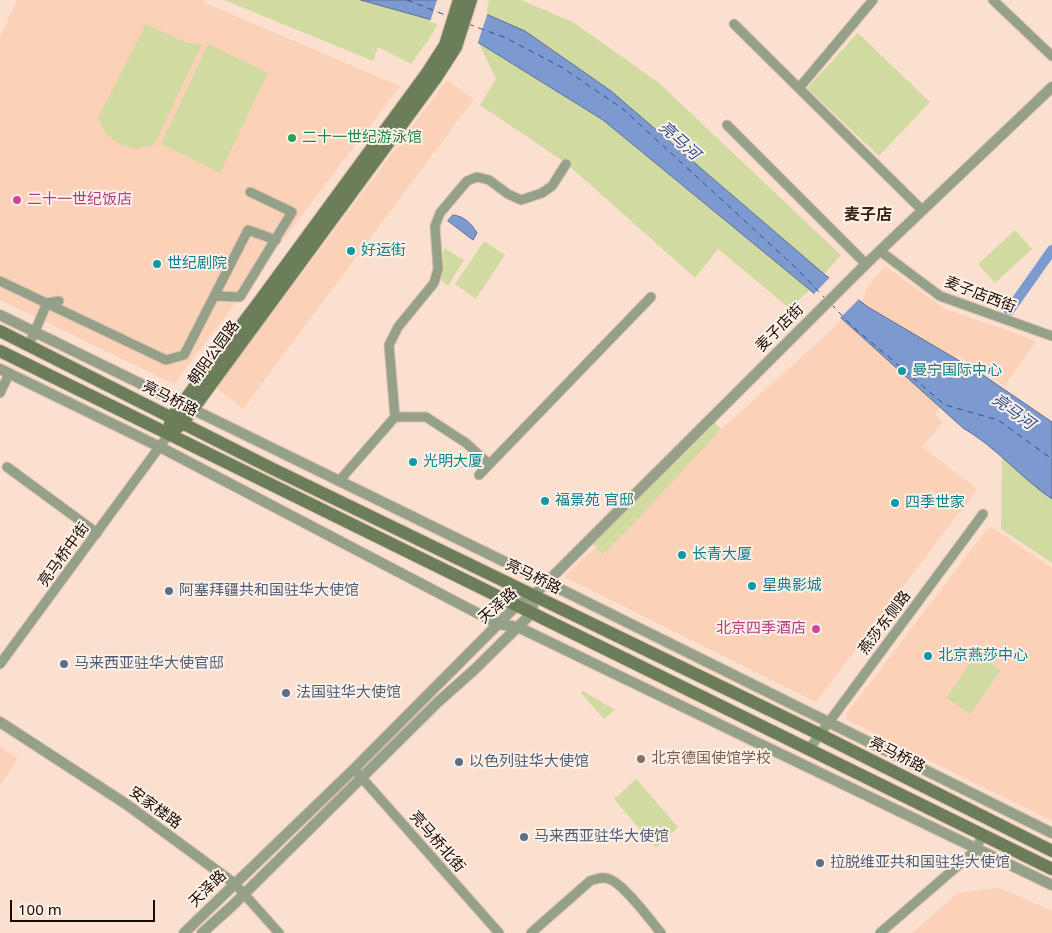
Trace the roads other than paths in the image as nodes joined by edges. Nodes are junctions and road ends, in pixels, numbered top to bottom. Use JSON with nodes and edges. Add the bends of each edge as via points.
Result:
{"nodes":[{"id":1,"x":459,"y":0,"type":"edge"},
{"id":2,"x":470,"y":0,"type":"edge"},
{"id":3,"x":873,"y":0,"type":"edge"},
{"id":4,"x":993,"y":0,"type":"edge"},
{"id":5,"x":734,"y":24,"type":"dead end"},
{"id":6,"x":451,"y":46,"type":"junction"},
{"id":7,"x":1052,"y":56,"type":"edge"},
{"id":8,"x":1052,"y":87,"type":"edge"},
{"id":9,"x":798,"y":88,"type":"junction"},
{"id":10,"x":727,"y":125,"type":"dead end"},
{"id":11,"x":566,"y":164,"type":"dead end"},
{"id":12,"x":250,"y":192,"type":"dead end"},
{"id":13,"x":922,"y":210,"type":"junction"},
{"id":14,"x":276,"y":240,"type":"junction"},
{"id":15,"x":880,"y":251,"type":"junction"},
{"id":16,"x":866,"y":264,"type":"junction"},
{"id":17,"x":0,"y":281,"type":"edge"},
{"id":18,"x":215,"y":296,"type":"junction"},
{"id":19,"x":240,"y":297,"type":"junction"},
{"id":20,"x":651,"y":297,"type":"dead end"},
{"id":21,"x":59,"y":300,"type":"dead end"},
{"id":22,"x":47,"y":303,"type":"junction"},
{"id":23,"x":256,"y":306,"type":"junction"},
{"id":24,"x":0,"y":314,"type":"edge"},
{"id":25,"x":0,"y":330,"type":"edge"},
{"id":26,"x":34,"y":332,"type":"junction"},
{"id":27,"x":1052,"y":336,"type":"edge"},
{"id":28,"x":29,"y":345,"type":"junction"},
{"id":29,"x":0,"y":351,"type":"edge"},
{"id":30,"x":4,"y":372,"type":"edge"},
{"id":31,"x":0,"y":393,"type":"edge"},
{"id":32,"x":187,"y":406,"type":"junction"},
{"id":33,"x":395,"y":416,"type":"junction"},
{"id":34,"x":177,"y":421,"type":"junction"},
{"id":35,"x":169,"y":434,"type":"junction"},
{"id":36,"x":160,"y":447,"type":"junction"},
{"id":37,"x":489,"y":464,"type":"junction"},
{"id":38,"x":7,"y":467,"type":"dead end"},
{"id":39,"x":479,"y":475,"type":"dead end"},
{"id":40,"x":339,"y":481,"type":"junction"},
{"id":41,"x":983,"y":514,"type":"dead end"},
{"id":42,"x":96,"y":534,"type":"junction"},
{"id":43,"x":546,"y":582,"type":"junction"},
{"id":44,"x":534,"y":595,"type":"junction"},
{"id":45,"x":517,"y":605,"type":"junction"},
{"id":46,"x":532,"y":613,"type":"junction"},
{"id":47,"x":498,"y":624,"type":"junction"},
{"id":48,"x":518,"y":627,"type":"junction"},
{"id":49,"x":0,"y":664,"type":"edge"},
{"id":50,"x":0,"y":722,"type":"edge"},
{"id":51,"x":828,"y":723,"type":"junction"},
{"id":52,"x":820,"y":734,"type":"junction"},
{"id":53,"x":809,"y":748,"type":"junction"},
{"id":54,"x":358,"y":773,"type":"junction"},
{"id":55,"x":1052,"y":833,"type":"edge"},
{"id":56,"x":982,"y":835,"type":"junction"},
{"id":57,"x":976,"y":850,"type":"junction"},
{"id":58,"x":1052,"y":852,"type":"edge"},
{"id":59,"x":1052,"y":870,"type":"edge"},
{"id":60,"x":235,"y":884,"type":"junction"},
{"id":61,"x":1052,"y":885,"type":"edge"},
{"id":62,"x":244,"y":893,"type":"junction"},
{"id":63,"x":184,"y":933,"type":"edge"},
{"id":64,"x":202,"y":933,"type":"edge"},
{"id":65,"x":280,"y":933,"type":"edge"},
{"id":66,"x":499,"y":933,"type":"edge"},
{"id":67,"x":532,"y":933,"type":"edge"},
{"id":68,"x":661,"y":933,"type":"edge"},
{"id":69,"x":880,"y":933,"type":"edge"}],
"edges":[{"from":1,"to":6,"type":"main road","name":"朝阳公园路"},
{"from":2,"to":6,"type":"main road","name":"朝阳公园路"},
{"from":3,"to":9,"type":"street"},
{"from":4,"to":7,"type":"street"},
{"from":5,"to":9,"type":"street"},
{"from":6,"to":23,"type":"main road","name":"朝阳公园路"},
{"from":6,"to":32,"type":"main road","name":"朝阳公园路","via":[[436,78]]},
{"from":8,"to":13,"type":"street","name":"麦子店街"},
{"from":9,"to":13,"type":"street"},
{"from":10,"to":16,"type":"street"},
{"from":11,"to":33,"type":"street","via":[[552,186],[521,200],[489,180],[477,177],[467,181],[440,213],[435,226],[438,269],[434,284],[398,328],[389,346]]},
{"from":12,"to":14,"type":"street","via":[[292,212]]},
{"from":13,"to":15,"type":"street","name":"麦子店街"},
{"from":14,"to":18,"type":"street","via":[[248,230]]},
{"from":14,"to":19,"type":"street"},
{"from":15,"to":16,"type":"street","name":"麦子店街"},
{"from":15,"to":27,"type":"street","name":"麦子店西街","via":[[940,296]]},
{"from":16,"to":43,"type":"street","name":"麦子店街"},
{"from":17,"to":22,"type":"street"},
{"from":18,"to":19,"type":"street"},
{"from":18,"to":22,"type":"street","via":[[184,355],[166,360]]},
{"from":19,"to":23,"type":"street"},
{"from":20,"to":37,"type":"street"},
{"from":21,"to":22,"type":"street"},
{"from":22,"to":26,"type":"street"},
{"from":23,"to":32,"type":"main road","name":"朝阳公园路"},
{"from":24,"to":26,"type":"street"},
{"from":25,"to":28,"type":"main road","name":"亮马桥路"},
{"from":26,"to":28,"type":"street"},
{"from":26,"to":32,"type":"street"},
{"from":28,"to":34,"type":"main road","name":"亮马桥路"},
{"from":29,"to":35,"type":"main road","name":"亮马桥路"},
{"from":30,"to":31,"type":"street"},
{"from":30,"to":36,"type":"street"},
{"from":32,"to":34,"type":"main road","name":"朝阳公园路"},
{"from":32,"to":40,"type":"street"},
{"from":33,"to":37,"type":"street","via":[[426,416],[466,443]]},
{"from":33,"to":40,"type":"street"},
{"from":34,"to":35,"type":"main road"},
{"from":34,"to":44,"type":"main road","name":"亮马桥路"},
{"from":35,"to":36,"type":"street","name":"亮马桥中街"},
{"from":35,"to":45,"type":"main road","name":"亮马桥路"},
{"from":36,"to":42,"type":"street","name":"亮马桥中街"},
{"from":36,"to":47,"type":"street"},
{"from":37,"to":39,"type":"street"},
{"from":38,"to":42,"type":"street"},
{"from":40,"to":43,"type":"street"},
{"from":41,"to":51,"type":"street","name":"燕莎东侧路"},
{"from":42,"to":49,"type":"street","name":"亮马桥中街"},
{"from":43,"to":44,"type":"street","name":"麦子店街"},
{"from":43,"to":51,"type":"street"},
{"from":44,"to":45,"type":"street","name":"天泽路"},
{"from":44,"to":46,"type":"street","name":"天泽路"},
{"from":44,"to":52,"type":"main road","name":"亮马桥路"},
{"from":45,"to":46,"type":"main road","name":"亮马桥路"},
{"from":45,"to":47,"type":"street","name":"天泽路"},
{"from":46,"to":48,"type":"street","name":"天泽路"},
{"from":46,"to":53,"type":"main road","name":"亮马桥路"},
{"from":47,"to":48,"type":"street"},
{"from":47,"to":54,"type":"street","name":"天泽路","via":[[444,677]]},
{"from":48,"to":54,"type":"street","name":"天泽路"},
{"from":48,"to":57,"type":"street"},
{"from":50,"to":60,"type":"street","name":"安家楼路","via":[[126,804]]},
{"from":51,"to":52,"type":"street","name":"燕莎东侧路"},
{"from":51,"to":55,"type":"street"},
{"from":52,"to":53,"type":"street","name":"燕莎东侧路"},
{"from":52,"to":58,"type":"main road","name":"亮马桥路"},
{"from":53,"to":56,"type":"main road","name":"亮马桥路"},
{"from":54,"to":60,"type":"street","name":"天泽路"},
{"from":54,"to":62,"type":"street","name":"天泽路"},
{"from":54,"to":66,"type":"street","name":"亮马桥北街"},
{"from":56,"to":57,"type":"street"},
{"from":56,"to":59,"type":"main road","name":"亮马桥路"},
{"from":57,"to":61,"type":"street"},
{"from":57,"to":69,"type":"street"},
{"from":60,"to":62,"type":"street","name":"安家楼路"},
{"from":60,"to":63,"type":"street","name":"天泽路"},
{"from":62,"to":64,"type":"street","name":"天泽路"},
{"from":62,"to":65,"type":"street","name":"安家楼路"},
{"from":67,"to":68,"type":"street","via":[[590,881],[609,878],[620,885]]}]}
